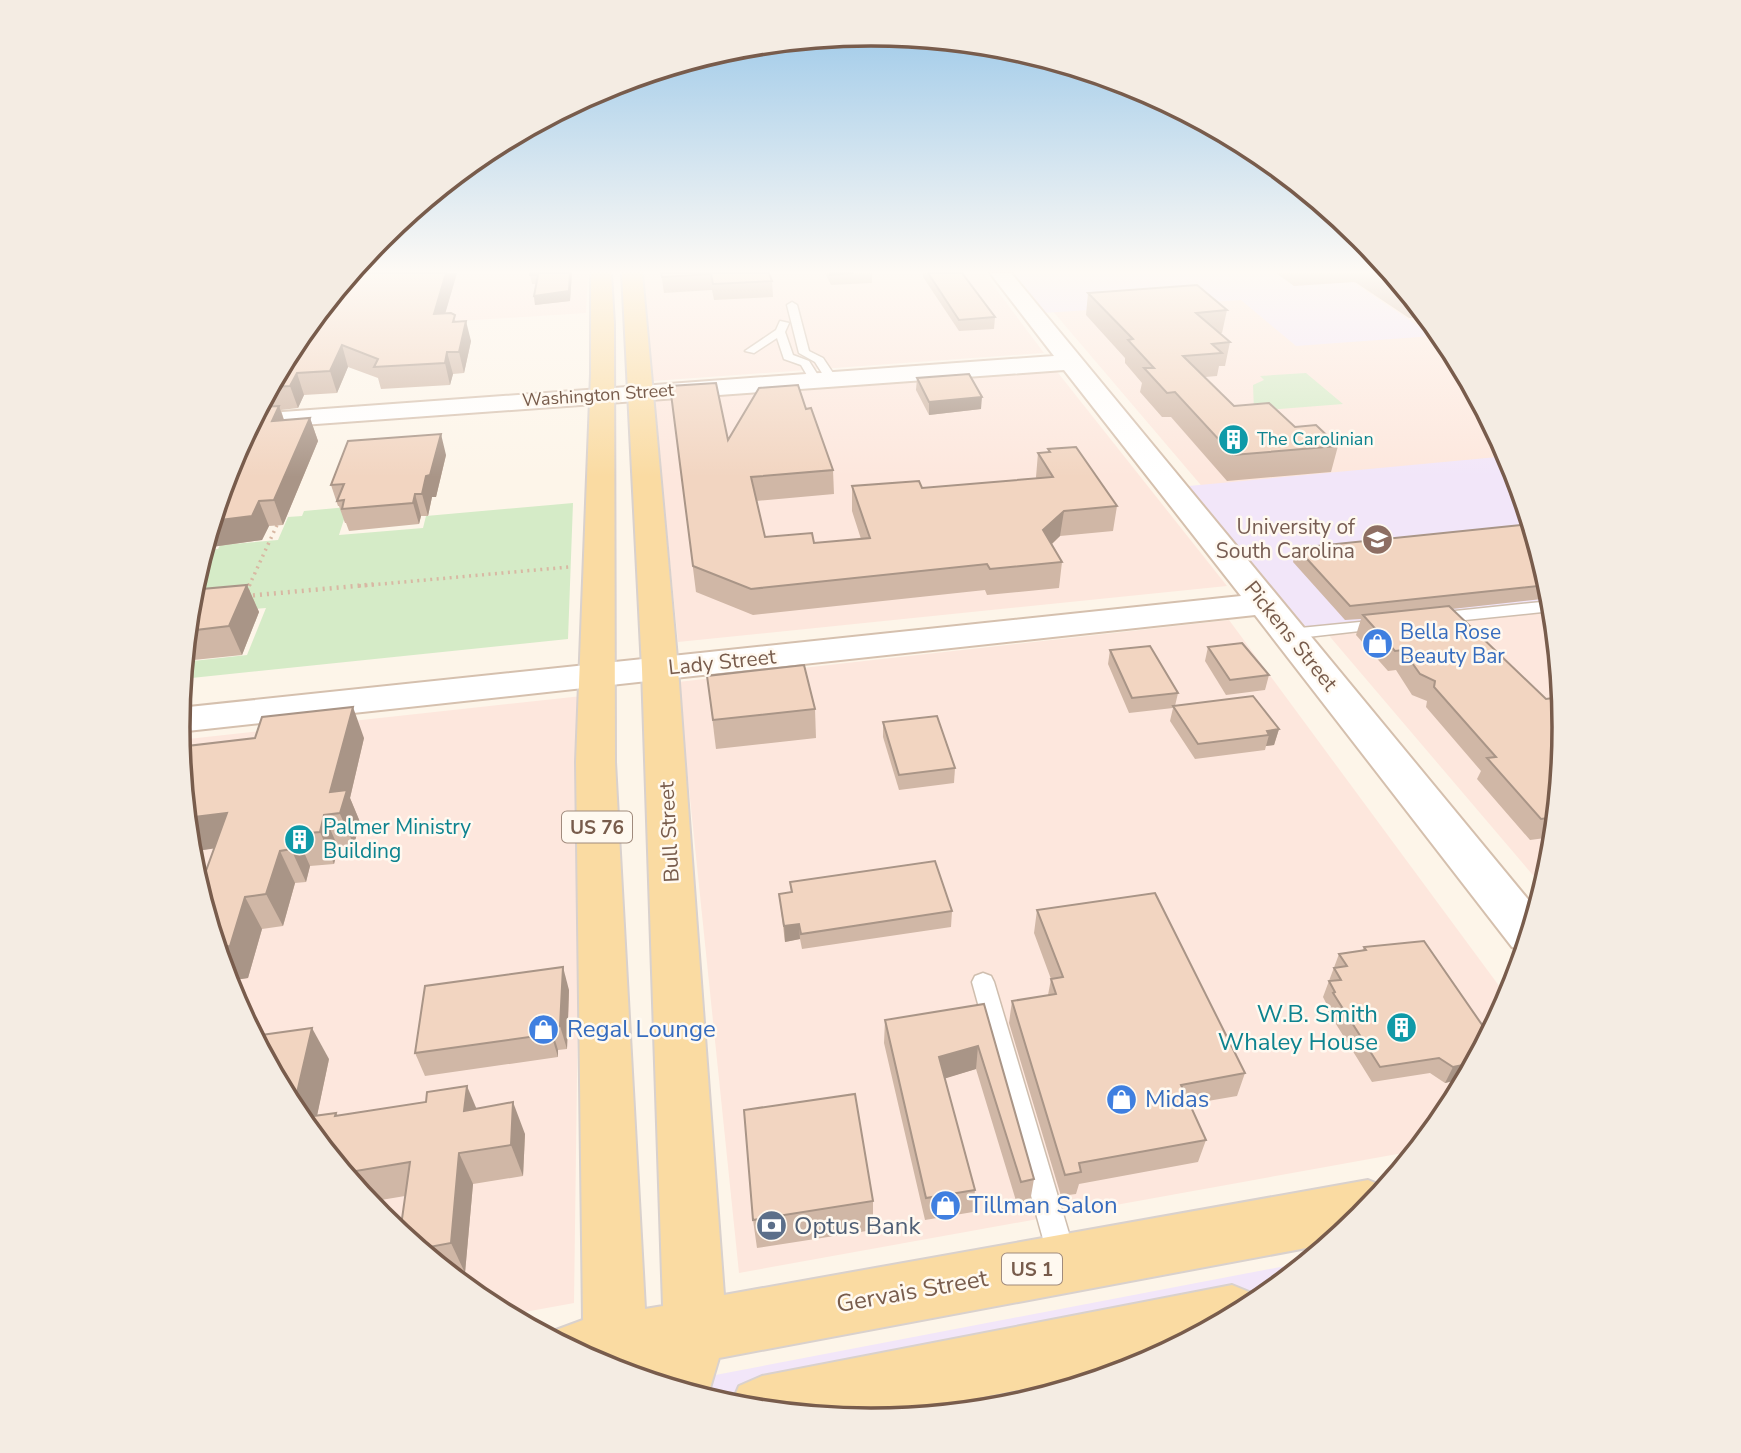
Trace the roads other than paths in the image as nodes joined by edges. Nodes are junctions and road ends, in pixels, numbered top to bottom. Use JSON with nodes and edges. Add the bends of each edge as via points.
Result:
{"nodes":[{"id":1,"x":612,"y":341,"type":"edge"},
{"id":2,"x":626,"y":341,"type":"edge"},
{"id":3,"x":766,"y":341,"type":"edge"},
{"id":4,"x":783,"y":341,"type":"edge"},
{"id":5,"x":794,"y":341,"type":"edge"},
{"id":6,"x":1054,"y":341,"type":"edge"},
{"id":7,"x":750,"y":351,"type":"dead end"},
{"id":8,"x":1071,"y":362,"type":"junction"},
{"id":9,"x":827,"y":379,"type":"junction"},
{"id":10,"x":621,"y":393,"type":"junction"},
{"id":11,"x":262,"y":421,"type":"edge"},
{"id":12,"x":1540,"y":607,"type":"edge"},
{"id":13,"x":1278,"y":619,"type":"junction"},
{"id":14,"x":1419,"y":620,"type":"edge"},
{"id":15,"x":1392,"y":623,"type":"edge"},
{"id":16,"x":660,"y":669,"type":"junction"},
{"id":17,"x":596,"y":676,"type":"junction"},
{"id":18,"x":190,"y":719,"type":"edge"},
{"id":19,"x":1521,"y":924,"type":"edge"},
{"id":20,"x":983,"y":982,"type":"dead end"},
{"id":21,"x":1348,"y":1212,"type":"edge"},
{"id":22,"x":1064,"y":1264,"type":"junction"},
{"id":23,"x":1202,"y":1321,"type":"edge"},
{"id":24,"x":695,"y":1331,"type":"junction"},
{"id":25,"x":609,"y":1356,"type":"edge"},
{"id":26,"x":613,"y":1357,"type":"edge"},
{"id":27,"x":681,"y":1380,"type":"edge"},
{"id":28,"x":792,"y":1403,"type":"edge"}],
"edges":[{"from":1,"to":10,"type":"main road","name":"Bull Street","number":"US 76"},
{"from":2,"to":10,"type":"main road","name":"Bull Street","number":"US 76"},
{"from":3,"to":7,"type":"lane"},
{"from":4,"to":9,"type":"lane","via":[[788,357]]},
{"from":5,"to":9,"type":"lane","via":[[795,355],[813,362]]},
{"from":6,"to":8,"type":"street","name":"Pickens Street"},
{"from":8,"to":9,"type":"street","name":"Washington Street"},
{"from":8,"to":13,"type":"street","name":"Pickens Street"},
{"from":9,"to":10,"type":"street","name":"Washington Street"},
{"from":10,"to":11,"type":"street","name":"Washington Street"},
{"from":10,"to":16,"type":"main road","name":"Bull Street","number":"US 76"},
{"from":10,"to":17,"type":"main road","name":"Bull Street","number":"US 76"},
{"from":12,"to":14,"type":"lane"},
{"from":13,"to":15,"type":"lane","name":"Lady Street"},
{"from":13,"to":16,"type":"street","name":"Lady Street"},
{"from":13,"to":19,"type":"street","name":"Pickens Street"},
{"from":16,"to":17,"type":"street","name":"Lady Street"},
{"from":16,"to":24,"type":"main road","name":"Bull Street","number":"US 76"},
{"from":17,"to":18,"type":"street","name":"Lady Street"},
{"from":17,"to":25,"type":"main road","name":"Bull Street","number":"US 76"},
{"from":20,"to":22,"type":"lane"},
{"from":21,"to":22,"type":"main road","name":"Gervais Street","number":"US 1"},
{"from":22,"to":24,"type":"main road","name":"Gervais Street","number":"US 1"},
{"from":23,"to":28,"type":"main road"},
{"from":24,"to":26,"type":"main road","name":"Gervais Street","number":"US 1"},
{"from":24,"to":27,"type":"main road","name":"Bull Street"}]}
